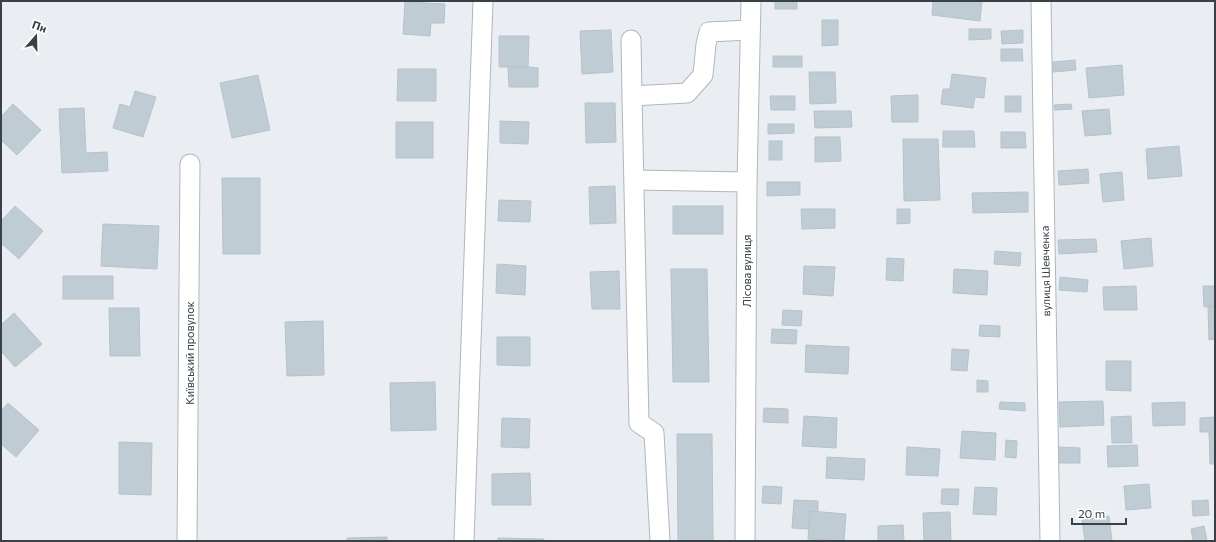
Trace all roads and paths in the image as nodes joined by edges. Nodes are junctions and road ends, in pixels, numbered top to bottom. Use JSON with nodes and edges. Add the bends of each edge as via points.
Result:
{"nodes":[{"id":1,"x":483,"y":1,"type":"edge"},
{"id":2,"x":751,"y":1,"type":"edge"},
{"id":3,"x":1041,"y":1,"type":"edge"},
{"id":4,"x":750,"y":30,"type":"junction"},
{"id":5,"x":631,"y":40,"type":"dead end"},
{"id":6,"x":632,"y":96,"type":"junction"},
{"id":7,"x":190,"y":164,"type":"dead end"},
{"id":8,"x":634,"y":180,"type":"junction"},
{"id":9,"x":747,"y":182,"type":"junction"},
{"id":10,"x":187,"y":541,"type":"edge"},
{"id":11,"x":464,"y":541,"type":"edge"},
{"id":12,"x":660,"y":541,"type":"edge"},
{"id":13,"x":745,"y":541,"type":"edge"},
{"id":14,"x":1050,"y":541,"type":"edge"}],
"edges":[{"from":1,"to":11,"type":"street"},
{"from":2,"to":4,"type":"street","name":"Лісова вулиця"},
{"from":3,"to":14,"type":"street","name":"вулиця Шевченка"},
{"from":4,"to":6,"type":"street","via":[[709,32],[703,75],[687,93]]},
{"from":4,"to":9,"type":"street","name":"Лісова вулиця"},
{"from":5,"to":6,"type":"street"},
{"from":6,"to":8,"type":"street"},
{"from":7,"to":10,"type":"street","name":"Київський провулок"},
{"from":8,"to":9,"type":"street"},
{"from":8,"to":12,"type":"street","via":[[639,422],[654,433]]},
{"from":9,"to":13,"type":"street","name":"Лісова вулиця"}]}
